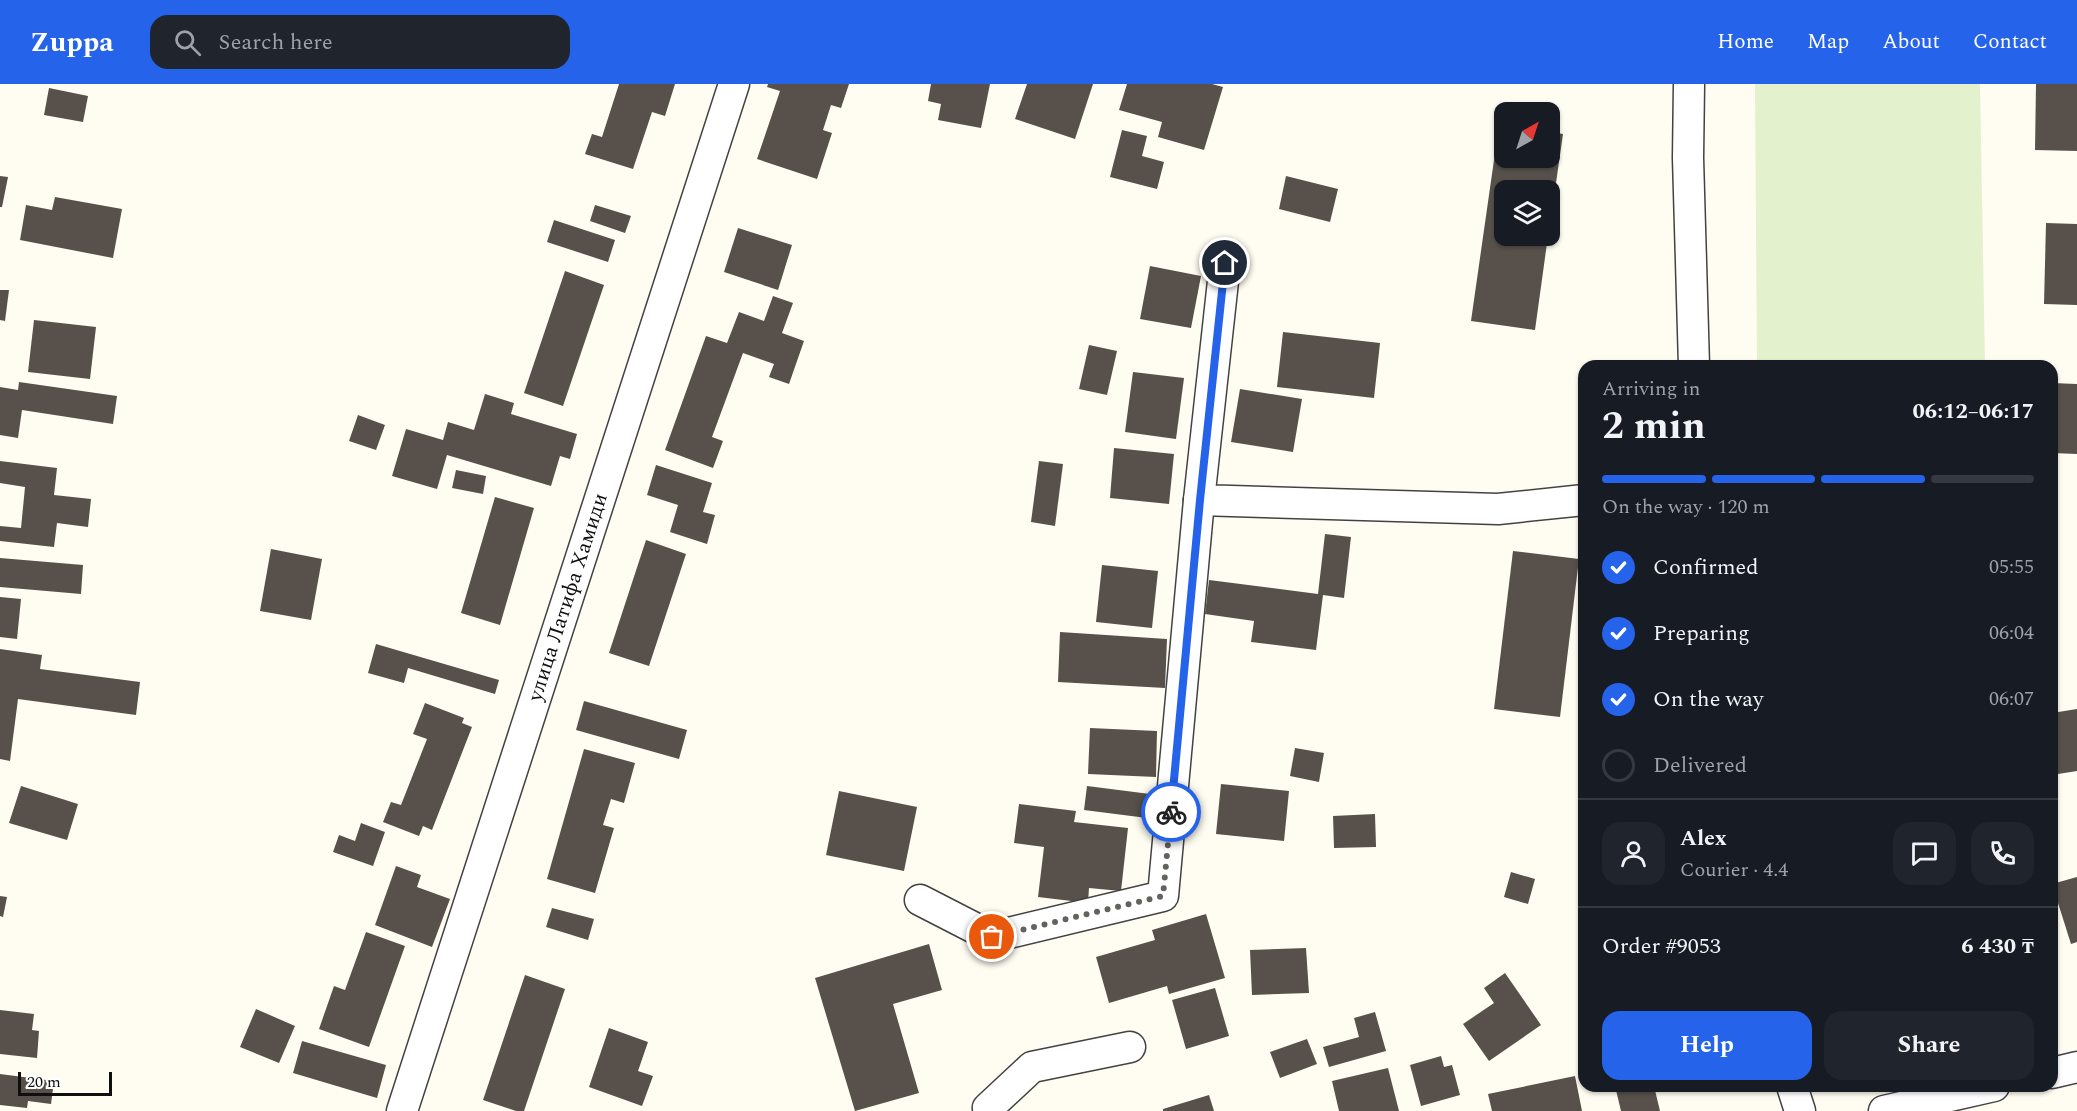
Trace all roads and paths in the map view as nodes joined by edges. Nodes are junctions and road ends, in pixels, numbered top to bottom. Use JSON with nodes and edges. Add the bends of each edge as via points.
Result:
{"nodes":[{"id":1,"x":734,"y":84,"type":"edge"},
{"id":2,"x":1689,"y":84,"type":"edge"},
{"id":3,"x":1225,"y":263,"type":"dead end"},
{"id":4,"x":1694,"y":360,"type":"edge"},
{"id":5,"x":1200,"y":500,"type":"junction"},
{"id":6,"x":1578,"y":501,"type":"edge"},
{"id":7,"x":920,"y":900,"type":"dead end"},
{"id":8,"x":1130,"y":1047,"type":"dead end"},
{"id":9,"x":2077,"y":1067,"type":"edge"},
{"id":10,"x":2058,"y":1072,"type":"edge"},
{"id":11,"x":1793,"y":1092,"type":"edge"},
{"id":12,"x":1968,"y":1092,"type":"edge"},
{"id":13,"x":402,"y":1111,"type":"edge"},
{"id":14,"x":989,"y":1111,"type":"edge"},
{"id":15,"x":1800,"y":1111,"type":"edge"},
{"id":16,"x":1884,"y":1111,"type":"edge"}],
"edges":[{"from":1,"to":13,"type":"street","name":"улица Латифа Хамиди"},
{"from":2,"to":4,"type":"street"},
{"from":3,"to":5,"type":"street"},
{"from":5,"to":6,"type":"street","via":[[1498,509]]},
{"from":5,"to":7,"type":"street","via":[[1163,896],[992,937]]},
{"from":8,"to":14,"type":"street","via":[[1032,1067]]},
{"from":9,"to":10,"type":"street"},
{"from":11,"to":15,"type":"street"},
{"from":12,"to":16,"type":"street"}]}
